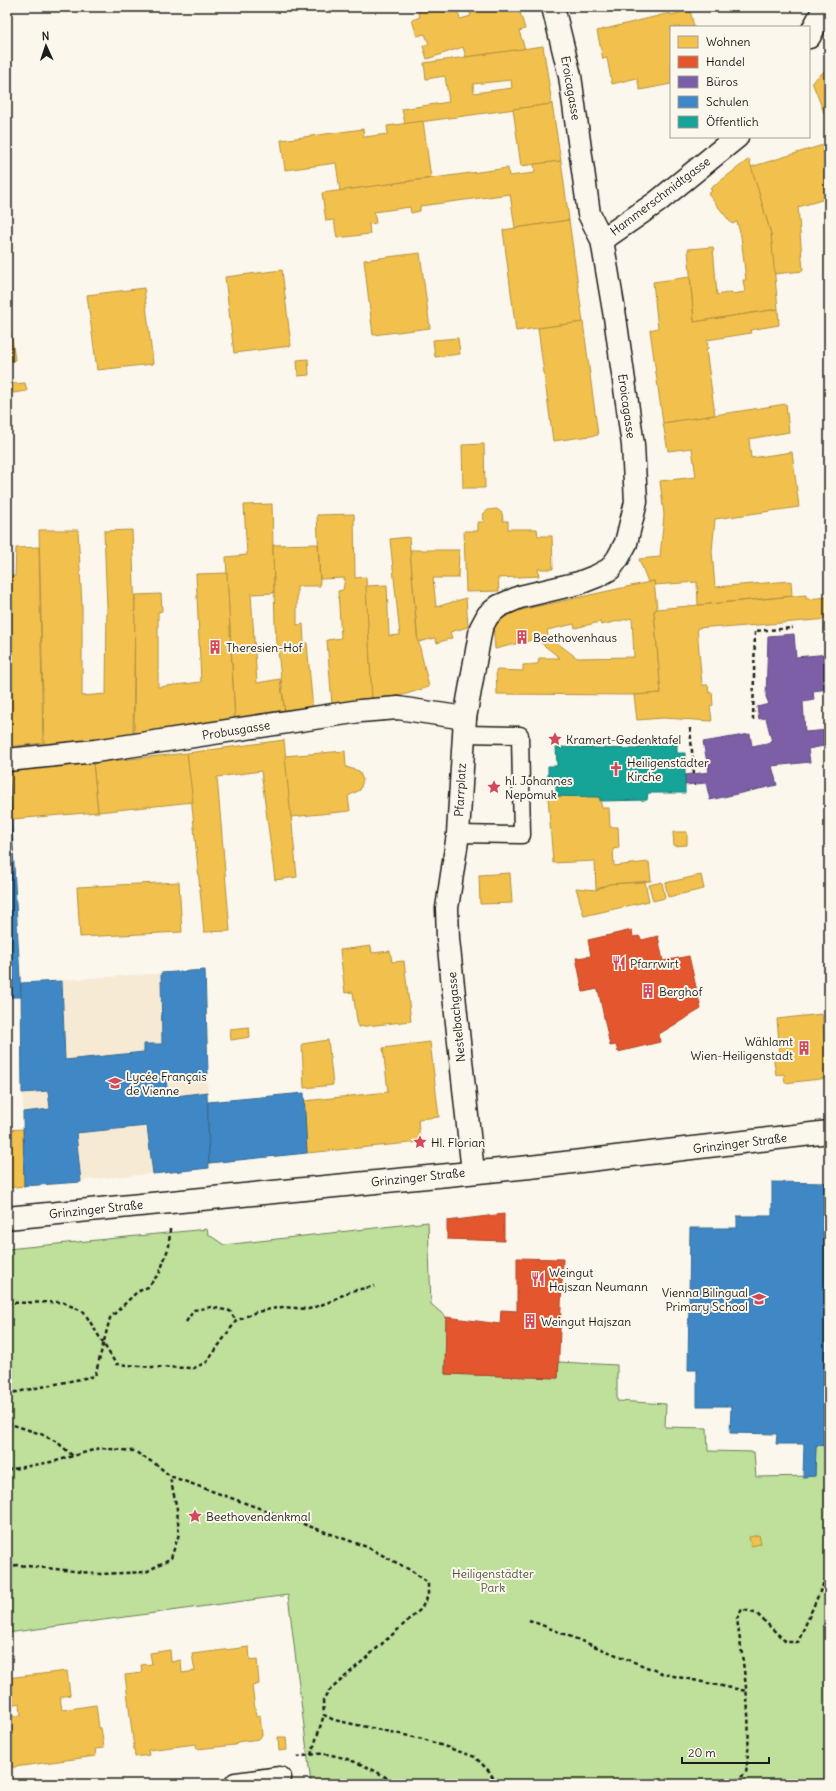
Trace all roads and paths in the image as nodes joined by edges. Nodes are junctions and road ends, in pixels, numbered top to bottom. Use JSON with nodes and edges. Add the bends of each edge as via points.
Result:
{"nodes":[{"id":1,"x":553,"y":7,"type":"edge"},
{"id":2,"x":825,"y":7,"type":"edge"},
{"id":3,"x":810,"y":35,"type":"edge"},
{"id":4,"x":735,"y":138,"type":"edge"},
{"id":5,"x":602,"y":240,"type":"junction"},
{"id":6,"x":793,"y":628,"type":"dead end"},
{"id":7,"x":753,"y":720,"type":"dead end"},
{"id":8,"x":464,"y":726,"type":"junction"},
{"id":9,"x":690,"y":728,"type":"dead end"},
{"id":10,"x":7,"y":760,"type":"edge"},
{"id":11,"x":694,"y":774,"type":"dead end"},
{"id":12,"x":458,"y":834,"type":"junction"},
{"id":13,"x":453,"y":862,"type":"joint"},
{"id":14,"x":829,"y":1132,"type":"edge"},
{"id":15,"x":473,"y":1172,"type":"junction"},
{"id":16,"x":7,"y":1218,"type":"edge"},
{"id":17,"x":170,"y":1225,"type":"dead end"},
{"id":18,"x":375,"y":1286,"type":"dead end"},
{"id":19,"x":7,"y":1303,"type":"edge"},
{"id":20,"x":236,"y":1321,"type":"junction"},
{"id":21,"x":186,"y":1322,"type":"dead end"},
{"id":22,"x":103,"y":1343,"type":"junction"},
{"id":23,"x":7,"y":1394,"type":"edge"},
{"id":24,"x":7,"y":1423,"type":"edge"},
{"id":25,"x":73,"y":1456,"type":"junction"},
{"id":26,"x":7,"y":1470,"type":"edge"},
{"id":27,"x":170,"y":1476,"type":"junction"},
{"id":28,"x":7,"y":1566,"type":"edge"},
{"id":29,"x":829,"y":1582,"type":"edge"},
{"id":30,"x":529,"y":1620,"type":"dead end"},
{"id":31,"x":746,"y":1691,"type":"junction"},
{"id":32,"x":324,"y":1715,"type":"junction"},
{"id":33,"x":311,"y":1755,"type":"junction"},
{"id":34,"x":280,"y":1778,"type":"joint"},
{"id":35,"x":236,"y":1784,"type":"edge"},
{"id":36,"x":395,"y":1784,"type":"edge"},
{"id":37,"x":497,"y":1784,"type":"edge"},
{"id":38,"x":729,"y":1784,"type":"edge"}],
"edges":[{"from":1,"to":5,"type":"street","name":"Eroicagasse","via":[[570,76],[589,214]]},
{"from":2,"to":3,"type":"street"},
{"from":4,"to":5,"type":"street","name":"Hammerschmidtgasse","via":[[657,202]]},
{"from":5,"to":8,"type":"street","name":"Eroicagasse","via":[[616,324],[636,481],[636,502],[626,543],[610,568],[597,576],[520,598],[499,606],[488,615],[480,628],[476,646]]},
{"from":6,"to":7,"type":"path","via":[[755,631]]},
{"from":8,"to":10,"type":"street","name":"Probusgasse","via":[[398,708],[360,711],[95,751]]},
{"from":8,"to":12,"type":"street","name":"Pfarrplatz"},
{"from":8,"to":12,"type":"lane","via":[[520,735],[522,836]]},
{"from":9,"to":11,"type":"path"},
{"from":12,"to":13,"type":"street","name":"Pfarrplatz"},
{"from":13,"to":15,"type":"street","name":"Nestelbachgasse","via":[[447,908],[448,940]]},
{"from":14,"to":15,"type":"street","name":"Grinzinger Straße"},
{"from":15,"to":16,"type":"street","name":"Grinzinger Straße"},
{"from":17,"to":22,"type":"path","via":[[169,1246],[160,1272],[148,1286],[137,1292],[110,1318]]},
{"from":18,"to":20,"type":"path","via":[[351,1291],[309,1309],[282,1307],[256,1312]]},
{"from":19,"to":22,"type":"path","via":[[62,1302],[84,1312]]},
{"from":20,"to":21,"type":"path","via":[[230,1311],[211,1307],[194,1310]]},
{"from":20,"to":22,"type":"path","via":[[207,1362],[194,1368],[116,1364]]},
{"from":22,"to":23,"type":"path","via":[[95,1376]]},
{"from":24,"to":25,"type":"path","via":[[41,1434],[57,1442]]},
{"from":25,"to":26,"type":"path"},
{"from":25,"to":27,"type":"path","via":[[100,1448],[134,1450]]},
{"from":27,"to":28,"type":"path","via":[[177,1508],[179,1534],[171,1558],[146,1572],[100,1574],[19,1565]]},
{"from":27,"to":32,"type":"path","via":[[367,1547],[412,1570],[428,1583],[428,1596],[421,1609],[329,1691],[323,1701]]},
{"from":29,"to":31,"type":"path","via":[[825,1580],[798,1642],[786,1642],[757,1614],[742,1609],[737,1619]]},
{"from":30,"to":31,"type":"path","via":[[664,1674]]},
{"from":31,"to":38,"type":"path","via":[[749,1753],[746,1773]]},
{"from":32,"to":33,"type":"path"},
{"from":32,"to":37,"type":"path","via":[[334,1720],[423,1739],[475,1757],[489,1771]]},
{"from":33,"to":34,"type":"path","via":[[296,1757]]},
{"from":33,"to":36,"type":"path","via":[[324,1754],[355,1762],[387,1777]]},
{"from":34,"to":35,"type":"street"}]}
